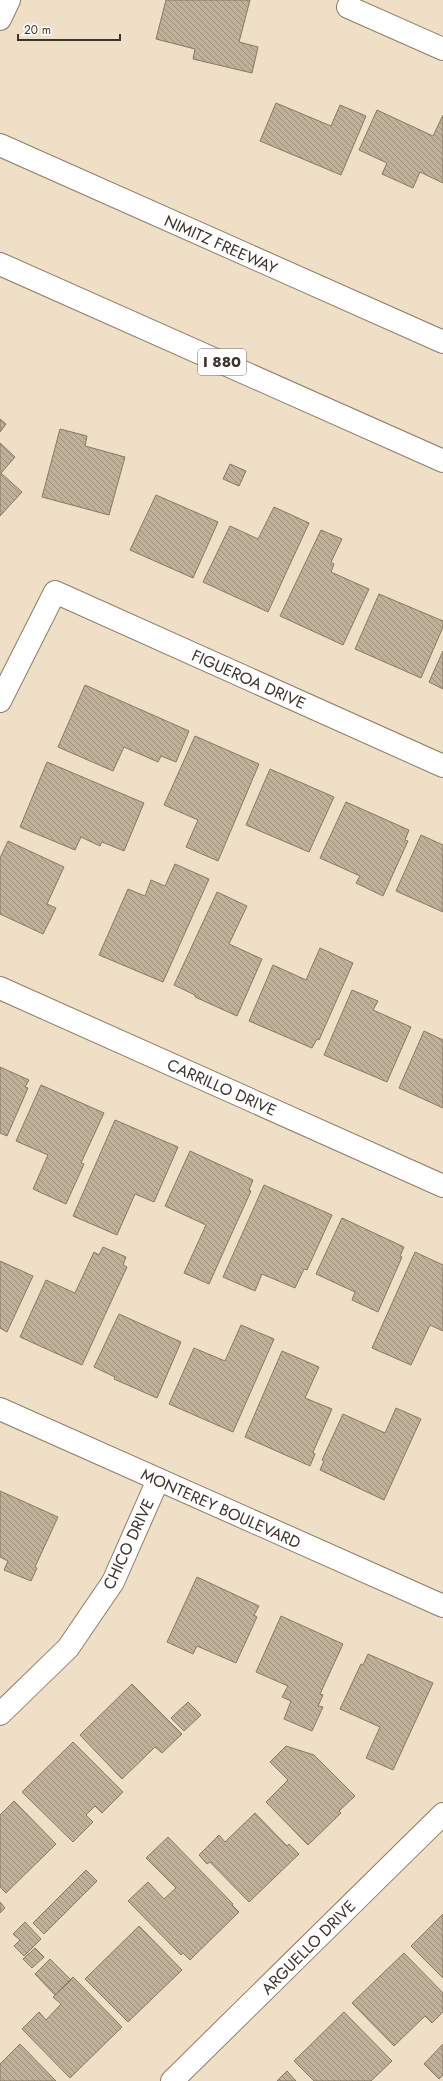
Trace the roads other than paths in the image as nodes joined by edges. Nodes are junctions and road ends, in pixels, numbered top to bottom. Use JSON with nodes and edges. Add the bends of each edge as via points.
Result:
{"nodes":[{"id":1,"x":9,"y":0,"type":"edge"},
{"id":2,"x":348,"y":7,"type":"dead end"},
{"id":3,"x":0,"y":20,"type":"edge"},
{"id":4,"x":443,"y":49,"type":"edge"},
{"id":5,"x":0,"y":145,"type":"edge"},
{"id":6,"x":0,"y":264,"type":"edge"},
{"id":7,"x":443,"y":342,"type":"edge"},
{"id":8,"x":443,"y":461,"type":"edge"},
{"id":9,"x":0,"y":701,"type":"edge"},
{"id":10,"x":443,"y":766,"type":"edge"},
{"id":11,"x":0,"y":988,"type":"edge"},
{"id":12,"x":443,"y":1186,"type":"edge"},
{"id":13,"x":0,"y":1409,"type":"edge"},
{"id":14,"x":158,"y":1480,"type":"junction"},
{"id":15,"x":443,"y":1606,"type":"edge"},
{"id":16,"x":0,"y":1714,"type":"edge"},
{"id":17,"x":443,"y":1814,"type":"edge"},
{"id":18,"x":172,"y":2081,"type":"edge"}],
"edges":[{"from":1,"to":3,"type":"main road"},
{"from":2,"to":4,"type":"main road"},
{"from":5,"to":7,"type":"main road","name":"NIMITZ FREEWAY"},
{"from":6,"to":8,"type":"main road","number":"I 880"},
{"from":9,"to":10,"type":"main road","name":"FIGUEROA DRIVE","via":[[55,592]]},
{"from":11,"to":12,"type":"main road","name":"CARRILLO DRIVE"},
{"from":13,"to":14,"type":"main road","name":"MONTEREY BOULEVARD"},
{"from":14,"to":15,"type":"main road","name":"MONTEREY BOULEVARD"},
{"from":14,"to":16,"type":"main road","name":"CHICO DRIVE","via":[[113,1582],[68,1648]]},
{"from":17,"to":18,"type":"main road","name":"ARGUELLO DRIVE"}]}
